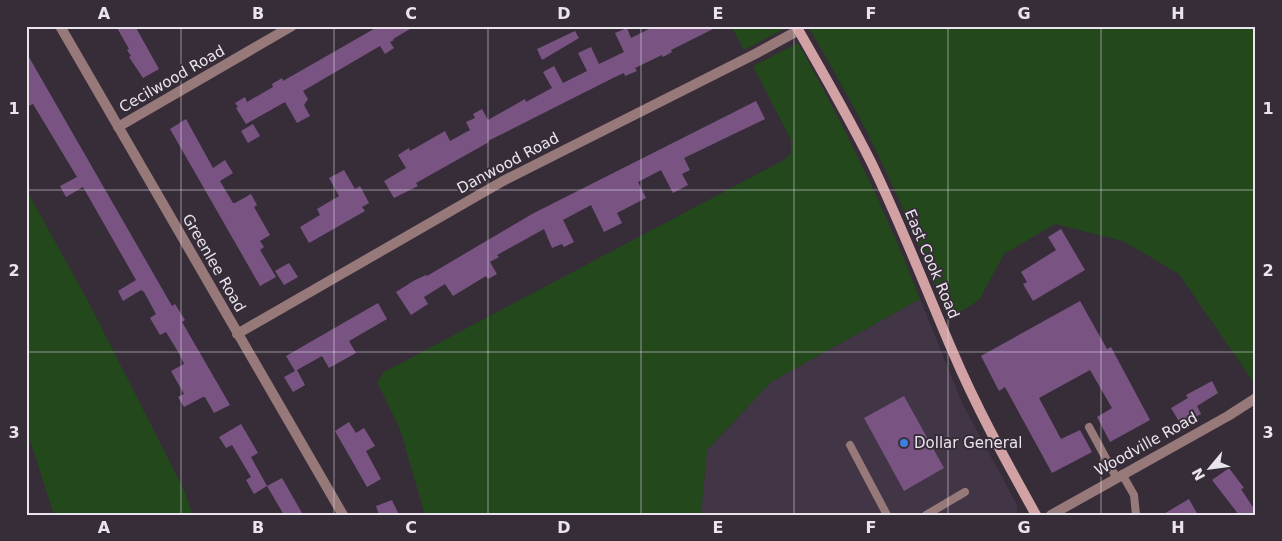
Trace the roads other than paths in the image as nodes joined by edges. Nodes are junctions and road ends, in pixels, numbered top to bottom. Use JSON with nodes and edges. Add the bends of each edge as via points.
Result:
{"nodes":[{"id":1,"x":60,"y":26,"type":"edge"},
{"id":2,"x":292,"y":26,"type":"edge"},
{"id":3,"x":798,"y":28,"type":"edge"},
{"id":4,"x":118,"y":127,"type":"junction"},
{"id":5,"x":237,"y":334,"type":"junction"},
{"id":6,"x":1256,"y":398,"type":"edge"},
{"id":7,"x":1089,"y":426,"type":"dead end"},
{"id":8,"x":850,"y":445,"type":"dead end"},
{"id":9,"x":1119,"y":476,"type":"junction"},
{"id":10,"x":965,"y":492,"type":"dead end"},
{"id":11,"x":343,"y":515,"type":"edge"},
{"id":12,"x":887,"y":515,"type":"edge"},
{"id":13,"x":926,"y":515,"type":"edge"},
{"id":14,"x":1036,"y":515,"type":"edge"},
{"id":15,"x":1051,"y":515,"type":"edge"},
{"id":16,"x":1136,"y":515,"type":"edge"}],
"edges":[{"from":1,"to":4,"type":"street","name":"Greenlee Road"},
{"from":2,"to":4,"type":"street","name":"Cecilwood Road"},
{"from":3,"to":5,"type":"street","name":"Danwood Road","via":[[757,53],[503,181]]},
{"from":3,"to":14,"type":"main road","name":"East Cook Road","via":[[871,163],[968,386]]},
{"from":4,"to":5,"type":"street","name":"Greenlee Road"},
{"from":5,"to":11,"type":"street","name":"Greenlee Road"},
{"from":6,"to":9,"type":"street","name":"Woodville Road"},
{"from":7,"to":9,"type":"lane"},
{"from":8,"to":12,"type":"lane"},
{"from":9,"to":15,"type":"street","name":"Woodville Road"},
{"from":9,"to":16,"type":"lane","via":[[1134,495]]},
{"from":10,"to":13,"type":"lane"}]}
